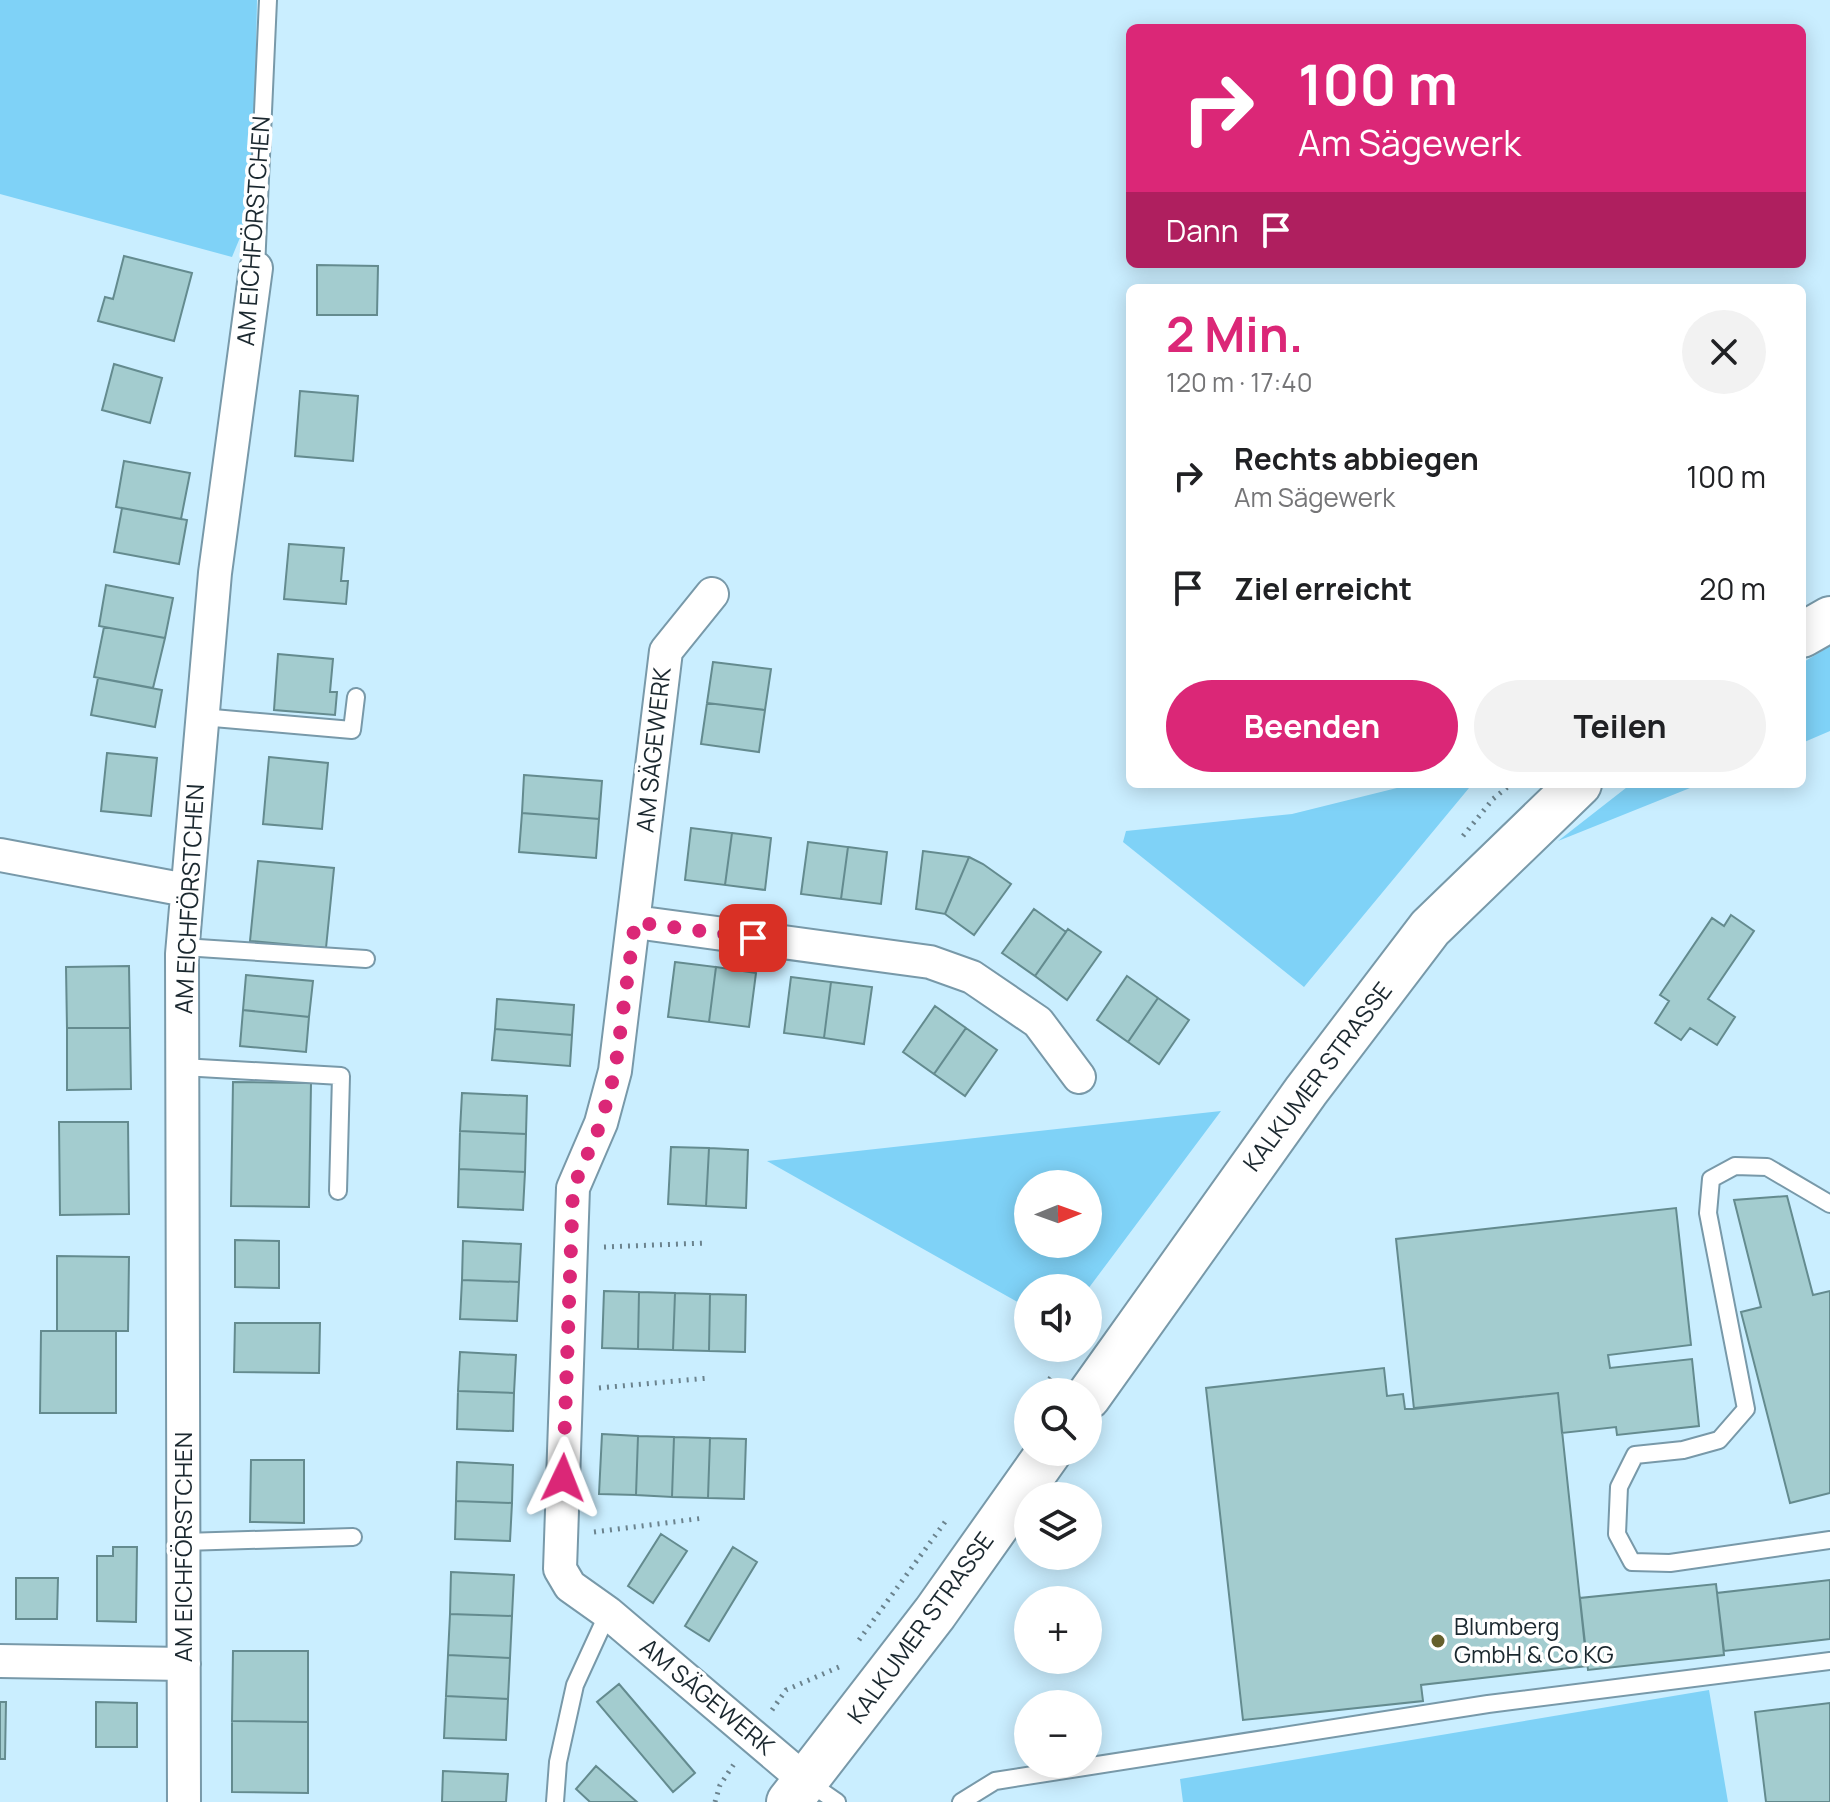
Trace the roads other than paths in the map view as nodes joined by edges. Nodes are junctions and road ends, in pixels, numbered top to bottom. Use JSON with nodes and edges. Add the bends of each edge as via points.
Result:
{"nodes":[{"id":1,"x":268,"y":0,"type":"edge"},
{"id":2,"x":256,"y":268,"type":"joint"},
{"id":3,"x":712,"y":594,"type":"dead end"},
{"id":4,"x":1830,"y":619,"type":"edge"},
{"id":5,"x":1806,"y":633,"type":"edge"},
{"id":6,"x":356,"y":697,"type":"dead end"},
{"id":7,"x":202,"y":717,"type":"junction"},
{"id":8,"x":1575,"y":788,"type":"edge"},
{"id":9,"x":0,"y":855,"type":"edge"},
{"id":10,"x":186,"y":890,"type":"junction"},
{"id":11,"x":635,"y":922,"type":"junction"},
{"id":12,"x":183,"y":947,"type":"junction"},
{"id":13,"x":366,"y":959,"type":"dead end"},
{"id":14,"x":182,"y":1067,"type":"junction"},
{"id":15,"x":1079,"y":1077,"type":"dead end"},
{"id":16,"x":338,"y":1191,"type":"dead end"},
{"id":17,"x":1830,"y":1204,"type":"edge"},
{"id":18,"x":1102,"y":1378,"type":"edge"},
{"id":19,"x":1017,"y":1466,"type":"edge"},
{"id":20,"x":353,"y":1537,"type":"dead end"},
{"id":21,"x":1830,"y":1540,"type":"edge"},
{"id":22,"x":184,"y":1542,"type":"junction"},
{"id":23,"x":608,"y":1613,"type":"junction"},
{"id":24,"x":0,"y":1661,"type":"edge"},
{"id":25,"x":1830,"y":1661,"type":"edge"},
{"id":26,"x":184,"y":1664,"type":"junction"},
{"id":27,"x":811,"y":1795,"type":"edge"},
{"id":28,"x":184,"y":1802,"type":"edge"},
{"id":29,"x":555,"y":1802,"type":"edge"},
{"id":30,"x":961,"y":1802,"type":"edge"}],
"edges":[{"from":1,"to":2,"type":"lane","name":"AM EICHFÖRSTCHEN"},
{"from":2,"to":7,"type":"street","name":"AM EICHFÖRSTCHEN","via":[[215,573]]},
{"from":3,"to":11,"type":"street","name":"AM SÄGEWERK","via":[[666,651]]},
{"from":4,"to":5,"type":"main road"},
{"from":6,"to":7,"type":"lane","via":[[352,730]]},
{"from":7,"to":10,"type":"street","name":"AM EICHFÖRSTCHEN"},
{"from":8,"to":18,"type":"main road","name":"KALKUMER STRASSE","via":[[1430,928],[1306,1091]]},
{"from":9,"to":10,"type":"street"},
{"from":10,"to":12,"type":"street","name":"AM EICHFÖRSTCHEN"},
{"from":11,"to":15,"type":"street","via":[[930,962],[972,977],[1038,1022]]},
{"from":11,"to":23,"type":"street","name":"AM SÄGEWERK","via":[[615,1071],[601,1123],[573,1188],[560,1569],[570,1586]]},
{"from":12,"to":13,"type":"lane"},
{"from":12,"to":14,"type":"street","name":"AM EICHFÖRSTCHEN"},
{"from":14,"to":16,"type":"lane","via":[[341,1076]]},
{"from":14,"to":22,"type":"street","name":"AM EICHFÖRSTCHEN"},
{"from":17,"to":21,"type":"lane","via":[[1767,1167],[1735,1166],[1711,1179],[1708,1213],[1746,1409],[1719,1440],[1635,1455],[1619,1487],[1617,1534],[1632,1562],[1670,1563]]},
{"from":19,"to":27,"type":"main road","name":"KALKUMER STRASSE","via":[[935,1613]]},
{"from":20,"to":22,"type":"lane"},
{"from":22,"to":26,"type":"street","name":"AM EICHFÖRSTCHEN"},
{"from":23,"to":27,"type":"street","name":"AM SÄGEWERK","via":[[753,1735]]},
{"from":23,"to":29,"type":"lane","via":[[575,1685]]},
{"from":24,"to":26,"type":"street"},
{"from":25,"to":30,"type":"lane","via":[[1488,1704],[995,1781]]},
{"from":26,"to":28,"type":"street","name":"AM EICHFÖRSTCHEN"}]}
